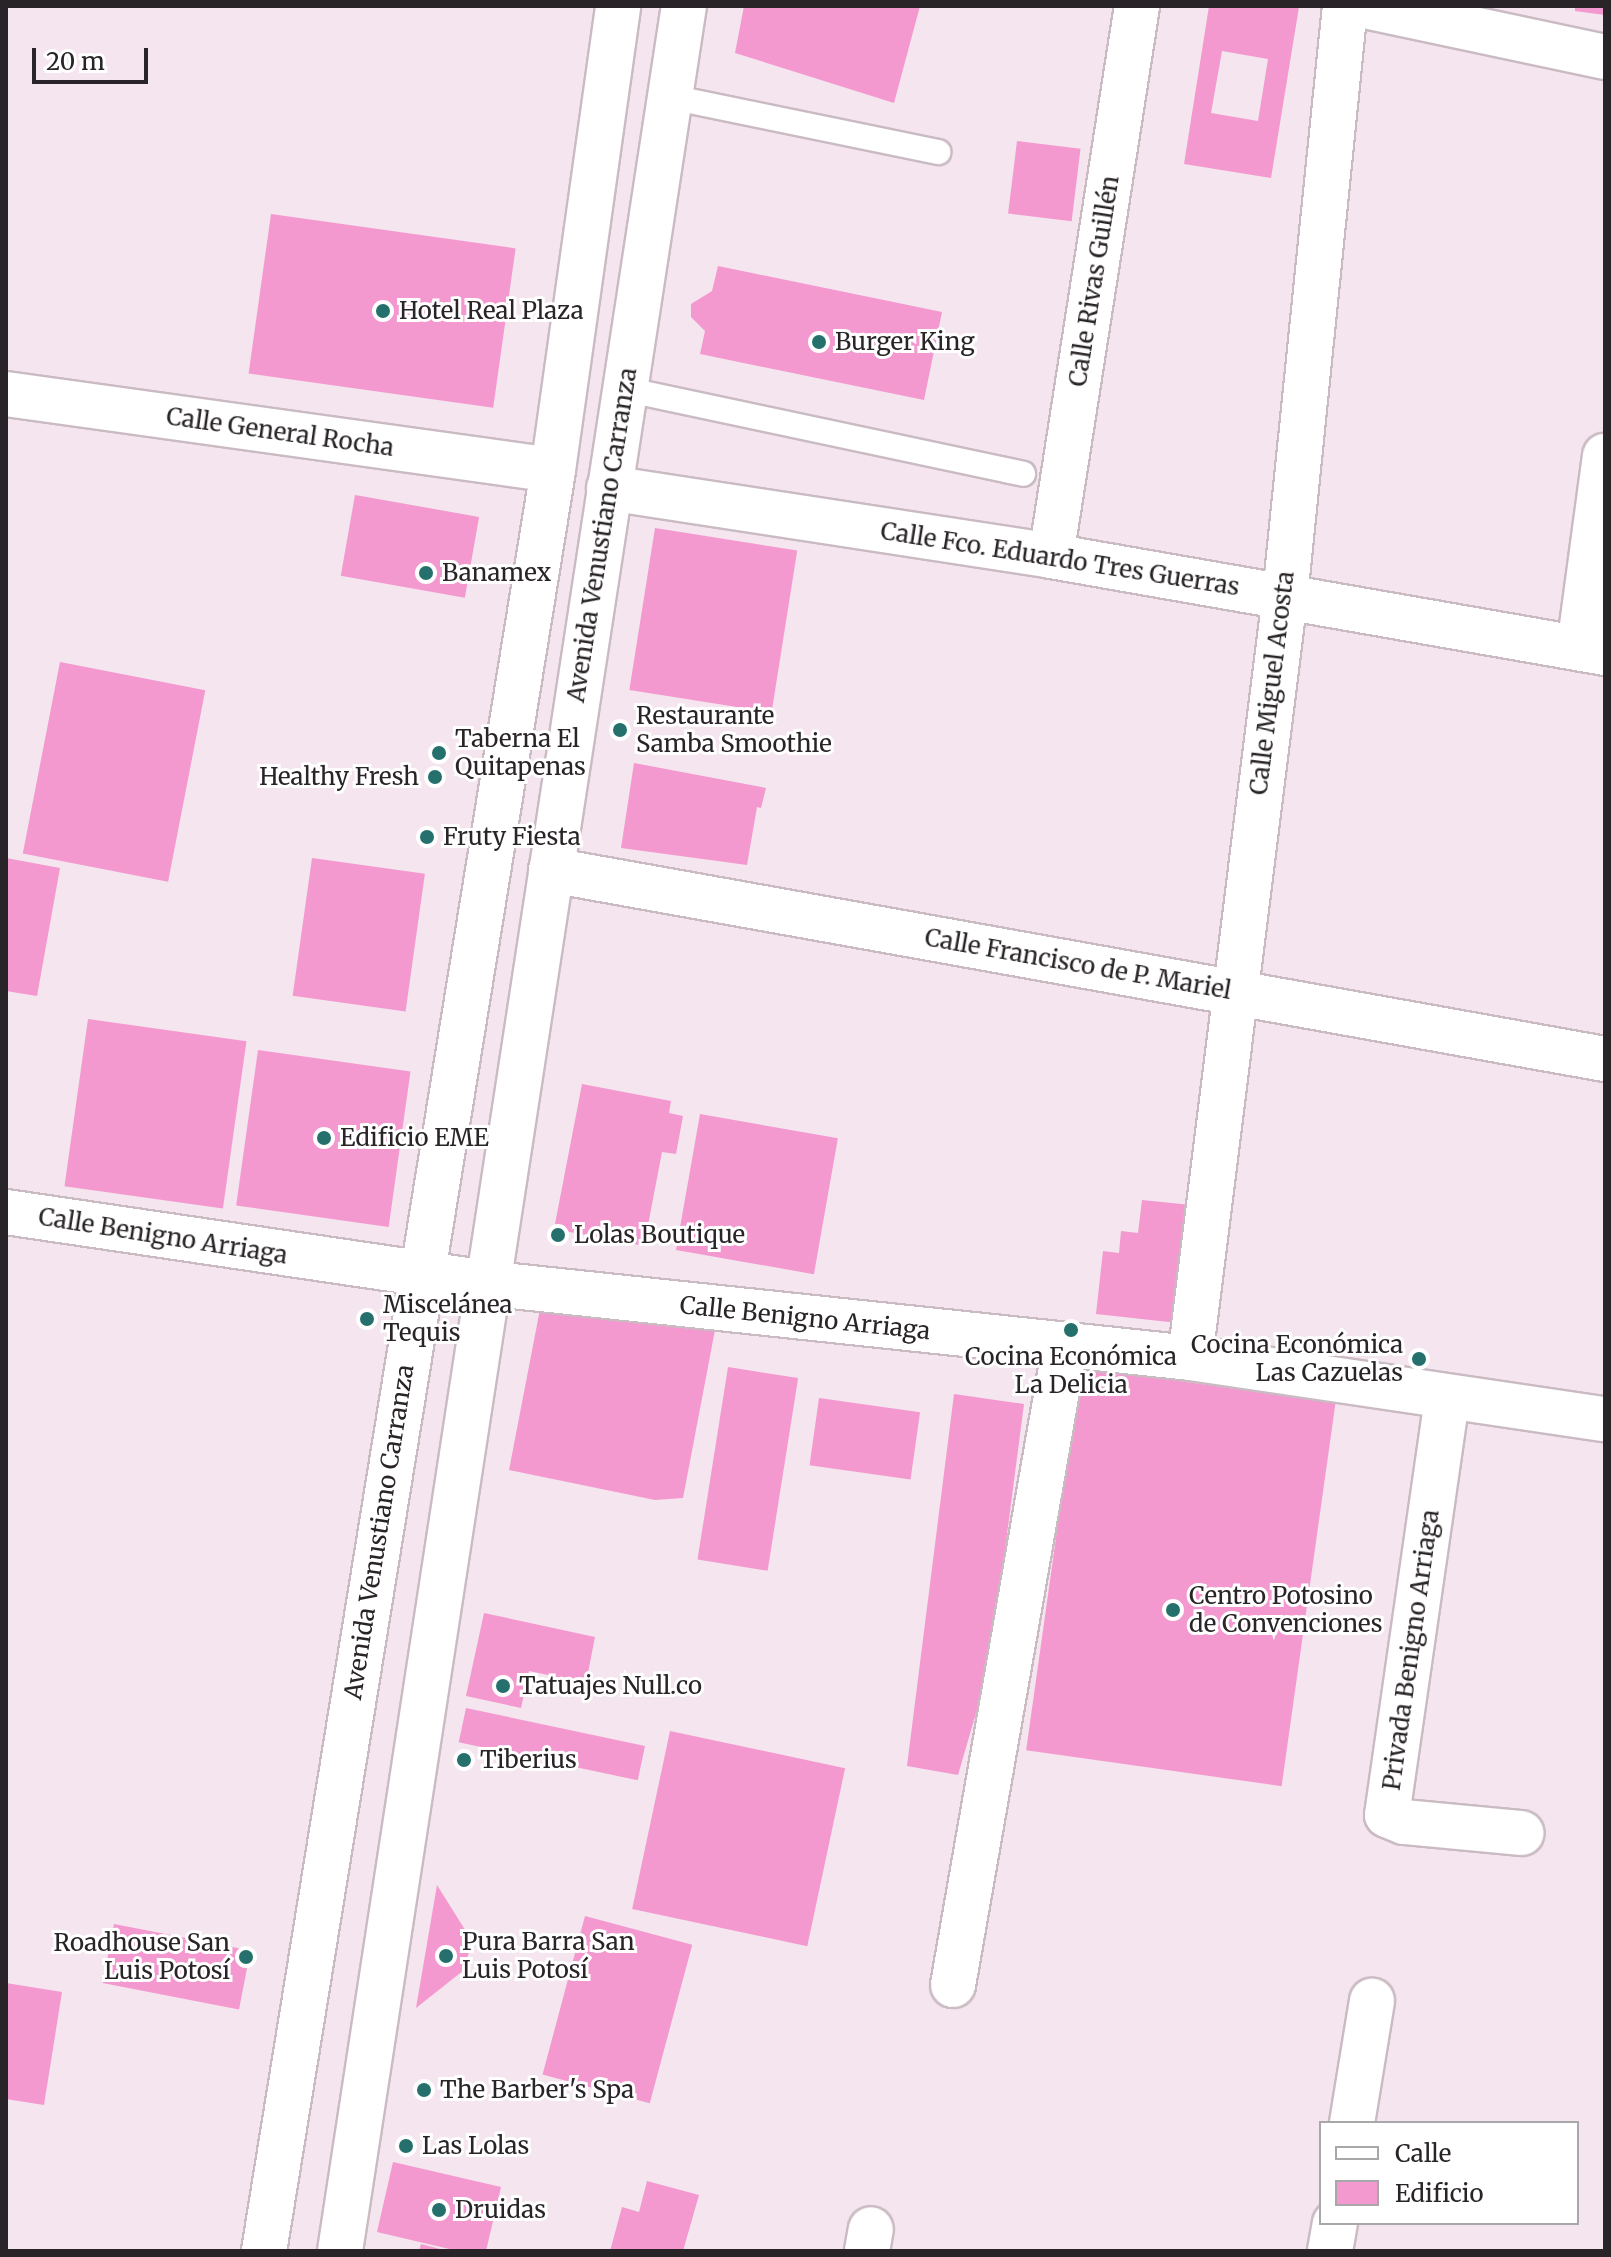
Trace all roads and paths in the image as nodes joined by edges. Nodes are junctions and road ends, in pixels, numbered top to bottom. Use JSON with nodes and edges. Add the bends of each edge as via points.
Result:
{"nodes":[{"id":1,"x":618,"y":6,"type":"edge"},
{"id":2,"x":684,"y":6,"type":"edge"},
{"id":3,"x":1137,"y":6,"type":"edge"},
{"id":4,"x":1345,"y":6,"type":"edge"},
{"id":5,"x":1365,"y":6,"type":"edge"},
{"id":6,"x":1424,"y":12,"type":"edge"},
{"id":7,"x":1605,"y":57,"type":"edge"},
{"id":8,"x":670,"y":97,"type":"junction"},
{"id":9,"x":938,"y":152,"type":"dead end"},
{"id":10,"x":624,"y":389,"type":"junction"},
{"id":11,"x":6,"y":394,"type":"edge"},
{"id":12,"x":1605,"y":456,"type":"edge"},
{"id":13,"x":553,"y":470,"type":"junction"},
{"id":14,"x":1023,"y":474,"type":"dead end"},
{"id":15,"x":609,"y":488,"type":"junction"},
{"id":16,"x":1051,"y":556,"type":"junction"},
{"id":17,"x":1285,"y":596,"type":"junction"},
{"id":18,"x":1592,"y":650,"type":"edge"},
{"id":19,"x":551,"y":870,"type":"junction"},
{"id":20,"x":1232,"y":992,"type":"junction"},
{"id":21,"x":1605,"y":1059,"type":"edge"},
{"id":22,"x":6,"y":1212,"type":"edge"},
{"id":23,"x":420,"y":1275,"type":"junction"},
{"id":24,"x":484,"y":1283,"type":"junction"},
{"id":25,"x":1065,"y":1345,"type":"junction"},
{"id":26,"x":1190,"y":1358,"type":"junction"},
{"id":27,"x":1447,"y":1399,"type":"junction"},
{"id":28,"x":1605,"y":1419,"type":"edge"},
{"id":29,"x":1521,"y":1833,"type":"dead end"},
{"id":30,"x":953,"y":1985,"type":"dead end"},
{"id":31,"x":1372,"y":2001,"type":"dead end"},
{"id":32,"x":1352,"y":2121,"type":"edge"},
{"id":33,"x":1335,"y":2225,"type":"edge"},
{"id":34,"x":264,"y":2251,"type":"edge"},
{"id":35,"x":340,"y":2251,"type":"edge"},
{"id":36,"x":1330,"y":2251,"type":"edge"}],
"edges":[{"from":1,"to":13,"type":"street","name":"Avenida Venustiano Carranza"},
{"from":2,"to":8,"type":"street","name":"Avenida Venustiano Carranza"},
{"from":3,"to":16,"type":"street","name":"Calle Rivas Guillén"},
{"from":4,"to":17,"type":"street","name":"Calle Miguel Acosta"},
{"from":5,"to":6,"type":"street"},
{"from":6,"to":7,"type":"street"},
{"from":8,"to":9,"type":"lane"},
{"from":8,"to":10,"type":"street","name":"Avenida Venustiano Carranza"},
{"from":10,"to":14,"type":"lane"},
{"from":10,"to":15,"type":"street","name":"Avenida Venustiano Carranza"},
{"from":11,"to":13,"type":"street","name":"Calle General Rocha"},
{"from":12,"to":18,"type":"street"},
{"from":13,"to":23,"type":"street","name":"Avenida Venustiano Carranza"},
{"from":15,"to":16,"type":"street","name":"Calle Fco. Eduardo Tres Guerras"},
{"from":15,"to":19,"type":"street","name":"Avenida Venustiano Carranza"},
{"from":16,"to":17,"type":"street","name":"Calle Fco. Eduardo Tres Guerras"},
{"from":17,"to":18,"type":"street","name":"Calle Fco. Eduardo Tres Guerras"},
{"from":17,"to":20,"type":"street","name":"Calle Miguel Acosta"},
{"from":19,"to":20,"type":"street","name":"Calle Francisco de P. Mariel"},
{"from":19,"to":24,"type":"street","name":"Avenida Venustiano Carranza"},
{"from":20,"to":21,"type":"street","name":"Calle Francisco de P. Mariel"},
{"from":20,"to":26,"type":"street","name":"Calle Miguel Acosta"},
{"from":22,"to":23,"type":"street","name":"Calle Benigno Arriaga"},
{"from":23,"to":24,"type":"street","name":"Calle Benigno Arriaga"},
{"from":23,"to":34,"type":"street","name":"Avenida Venustiano Carranza"},
{"from":24,"to":25,"type":"street","name":"Calle Benigno Arriaga"},
{"from":24,"to":35,"type":"street","name":"Avenida Venustiano Carranza"},
{"from":25,"to":26,"type":"street","name":"Calle Benigno Arriaga"},
{"from":25,"to":30,"type":"street"},
{"from":26,"to":27,"type":"street","name":"Calle Benigno Arriaga"},
{"from":27,"to":28,"type":"street","name":"Calle Benigno Arriaga"},
{"from":27,"to":29,"type":"street","name":"Privada Benigno Arriaga","via":[[1387,1815],[1404,1822]]},
{"from":31,"to":32,"type":"street"},
{"from":33,"to":36,"type":"street"}]}
